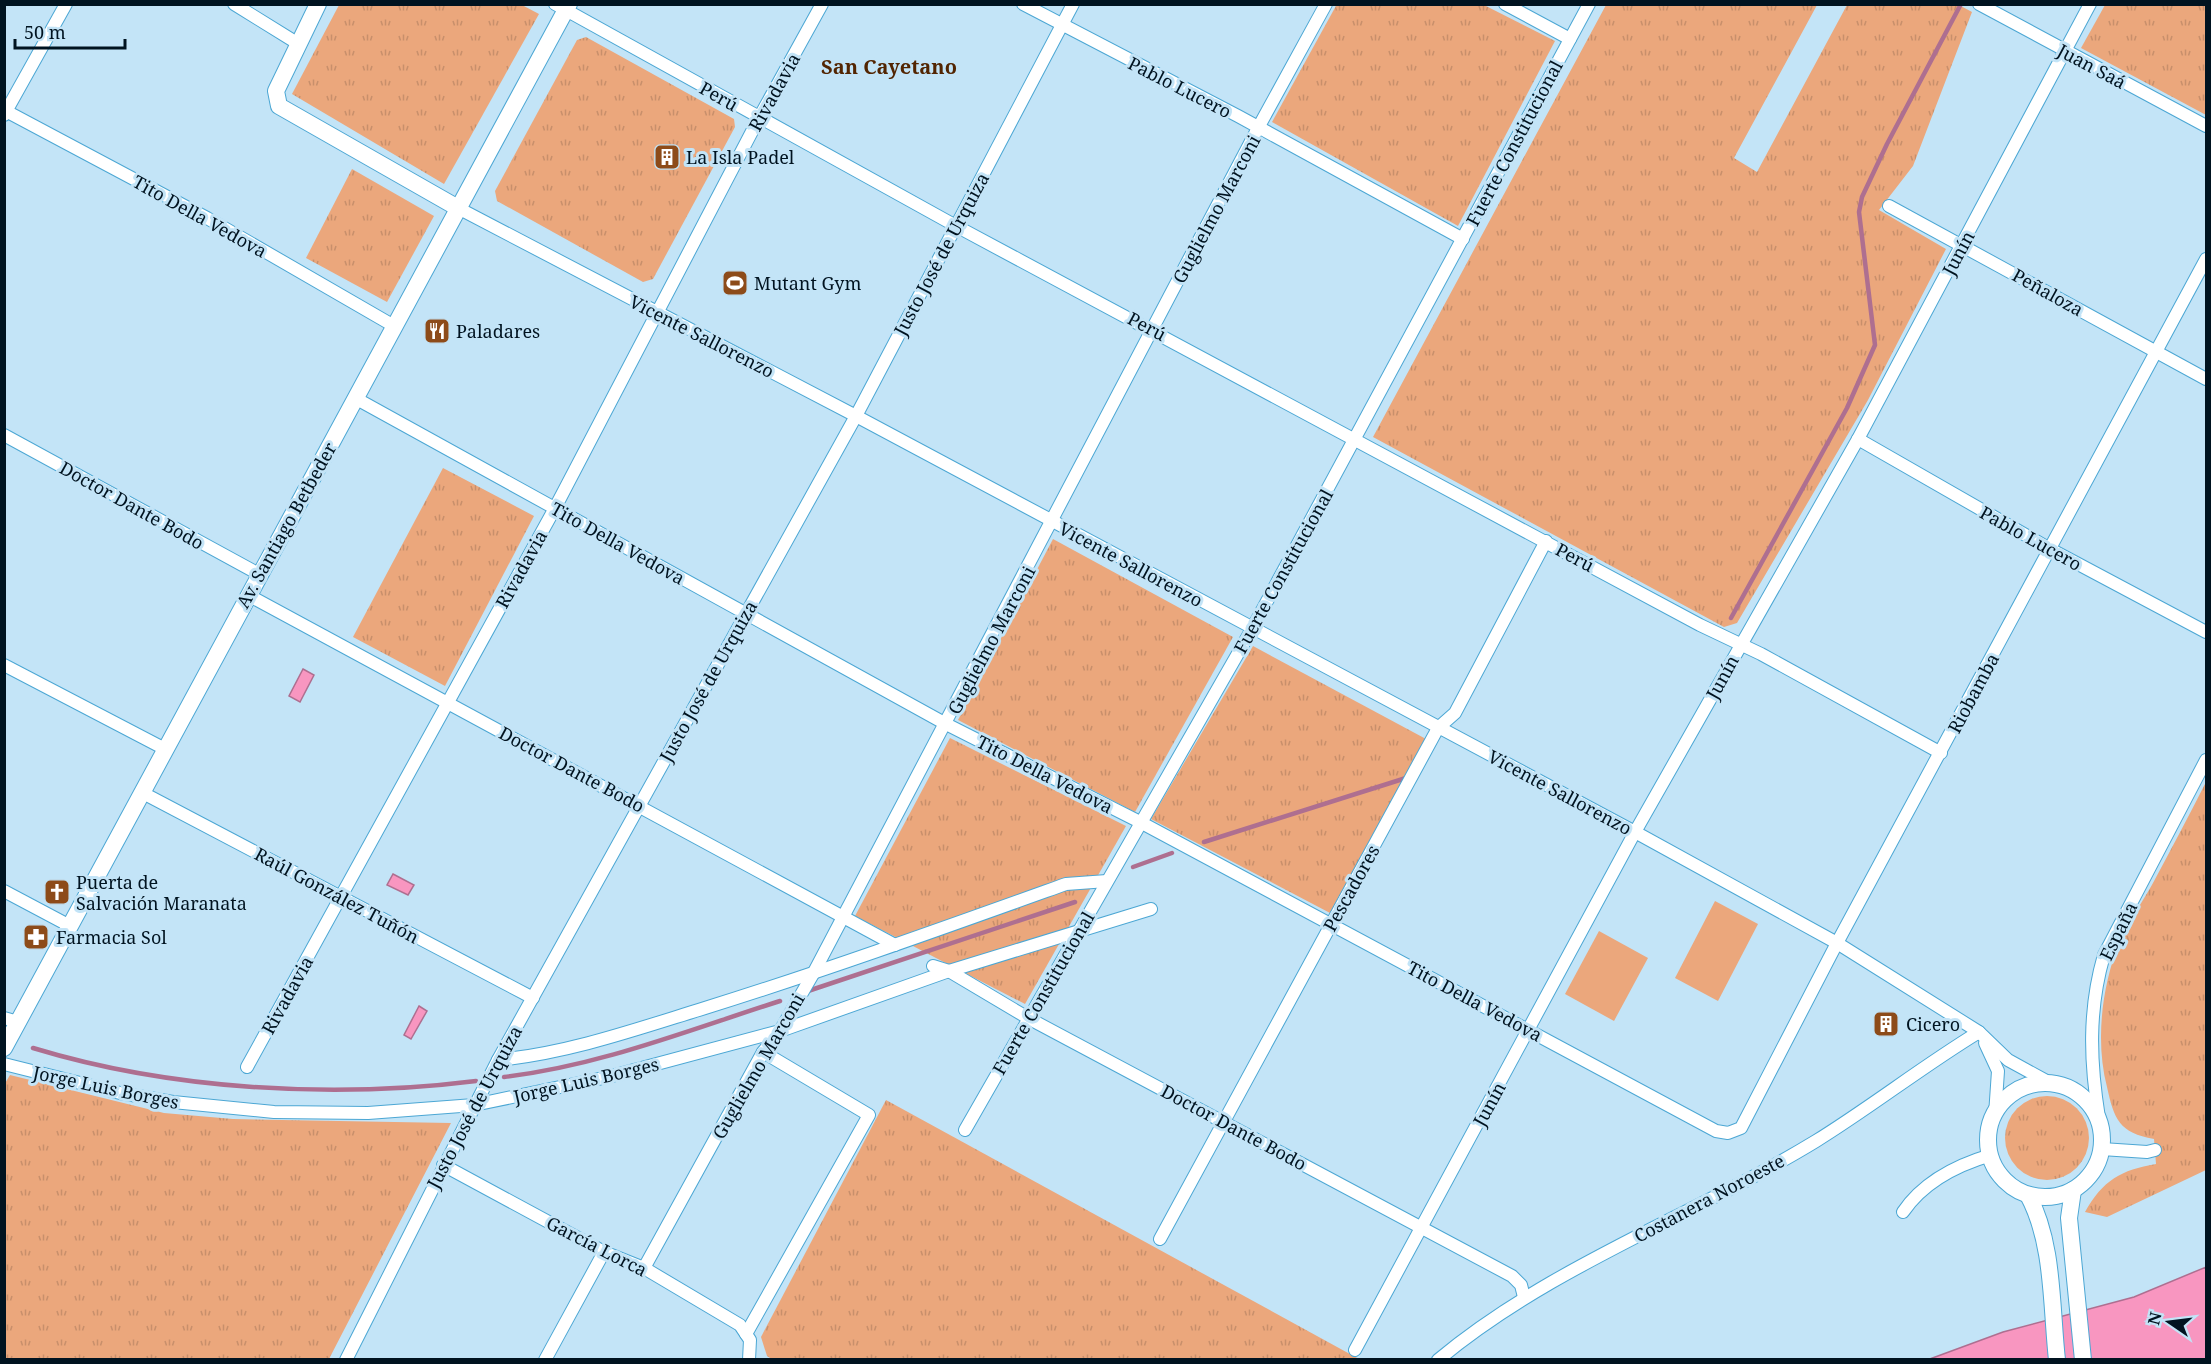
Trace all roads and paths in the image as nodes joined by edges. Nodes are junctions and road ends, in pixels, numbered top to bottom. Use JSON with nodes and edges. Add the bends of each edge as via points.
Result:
{"nodes":[{"id":1,"x":66,"y":4,"type":"edge"},
{"id":2,"x":234,"y":4,"type":"edge"},
{"id":3,"x":318,"y":4,"type":"edge"},
{"id":4,"x":822,"y":4,"type":"edge"},
{"id":5,"x":1023,"y":4,"type":"edge"},
{"id":6,"x":1073,"y":4,"type":"edge"},
{"id":7,"x":1326,"y":4,"type":"edge"},
{"id":8,"x":1505,"y":4,"type":"edge"},
{"id":9,"x":1589,"y":4,"type":"edge"},
{"id":10,"x":1979,"y":4,"type":"edge"},
{"id":11,"x":2090,"y":4,"type":"edge"},
{"id":12,"x":563,"y":6,"type":"edge"},
{"id":13,"x":1062,"y":26,"type":"junction"},
{"id":14,"x":1570,"y":39,"type":"junction"},
{"id":15,"x":297,"y":43,"type":"junction"},
{"id":16,"x":2066,"y":53,"type":"junction"},
{"id":17,"x":5,"y":112,"type":"edge"},
{"id":18,"x":759,"y":118,"type":"junction"},
{"id":19,"x":2206,"y":126,"type":"edge"},
{"id":20,"x":1258,"y":128,"type":"junction"},
{"id":21,"x":1889,"y":206,"type":"dead end"},
{"id":22,"x":458,"y":208,"type":"junction"},
{"id":23,"x":956,"y":226,"type":"junction"},
{"id":24,"x":1463,"y":239,"type":"junction"},
{"id":25,"x":1963,"y":245,"type":"junction"},
{"id":26,"x":2206,"y":259,"type":"edge"},
{"id":27,"x":657,"y":314,"type":"junction"},
{"id":28,"x":394,"y":326,"type":"junction"},
{"id":29,"x":1153,"y":330,"type":"junction"},
{"id":30,"x":2156,"y":350,"type":"junction"},
{"id":31,"x":2206,"y":379,"type":"edge"},
{"id":32,"x":355,"y":398,"type":"junction"},
{"id":33,"x":856,"y":416,"type":"junction"},
{"id":34,"x":4,"y":435,"type":"edge"},
{"id":35,"x":1354,"y":439,"type":"junction"},
{"id":36,"x":1858,"y":439,"type":"junction"},
{"id":37,"x":555,"y":508,"type":"junction"},
{"id":38,"x":1052,"y":522,"type":"junction"},
{"id":39,"x":1546,"y":541,"type":"junction"},
{"id":40,"x":2050,"y":549,"type":"junction"},
{"id":41,"x":259,"y":574,"type":"junction"},
{"id":42,"x":248,"y":596,"type":"junction"},
{"id":43,"x":746,"y":613,"type":"junction"},
{"id":44,"x":1252,"y":629,"type":"junction"},
{"id":45,"x":2206,"y":632,"type":"edge"},
{"id":46,"x":1741,"y":644,"type":"junction"},
{"id":47,"x":4,"y":665,"type":"edge"},
{"id":48,"x":448,"y":702,"type":"junction"},
{"id":49,"x":946,"y":724,"type":"junction"},
{"id":50,"x":1438,"y":728,"type":"junction"},
{"id":51,"x":165,"y":748,"type":"junction"},
{"id":52,"x":1941,"y":753,"type":"junction"},
{"id":53,"x":2206,"y":760,"type":"edge"},
{"id":54,"x":141,"y":792,"type":"junction"},
{"id":55,"x":639,"y":805,"type":"junction"},
{"id":56,"x":1140,"y":822,"type":"junction"},
{"id":57,"x":1635,"y":832,"type":"junction"},
{"id":58,"x":1107,"y":881,"type":"junction"},
{"id":59,"x":4,"y":891,"type":"edge"},
{"id":60,"x":341,"y":897,"type":"junction"},
{"id":61,"x":1151,"y":909,"type":"dead end"},
{"id":62,"x":843,"y":918,"type":"junction"},
{"id":63,"x":1331,"y":925,"type":"junction"},
{"id":64,"x":70,"y":926,"type":"junction"},
{"id":65,"x":1079,"y":931,"type":"junction"},
{"id":66,"x":1837,"y":943,"type":"junction"},
{"id":67,"x":895,"y":945,"type":"junction"},
{"id":68,"x":933,"y":966,"type":"dead end"},
{"id":69,"x":949,"y":971,"type":"junction"},
{"id":70,"x":813,"y":974,"type":"junction"},
{"id":71,"x":532,"y":998,"type":"junction"},
{"id":72,"x":1028,"y":1018,"type":"junction"},
{"id":73,"x":11,"y":1020,"type":"edge"},
{"id":74,"x":1529,"y":1030,"type":"junction"},
{"id":75,"x":780,"y":1031,"type":"junction"},
{"id":76,"x":1978,"y":1032,"type":"junction"},
{"id":77,"x":4,"y":1048,"type":"edge"},
{"id":78,"x":763,"y":1052,"type":"junction"},
{"id":79,"x":498,"y":1060,"type":"junction"},
{"id":80,"x":4,"y":1064,"type":"edge"},
{"id":81,"x":247,"y":1067,"type":"dead end"},
{"id":82,"x":2050,"y":1083,"type":"junction"},
{"id":83,"x":474,"y":1106,"type":"junction"},
{"id":84,"x":1995,"y":1115,"type":"junction"},
{"id":85,"x":2098,"y":1118,"type":"junction"},
{"id":86,"x":1224,"y":1123,"type":"junction"},
{"id":87,"x":1741,"y":1128,"type":"joint"},
{"id":88,"x":965,"y":1130,"type":"dead end"},
{"id":89,"x":2102,"y":1149,"type":"junction"},
{"id":90,"x":2155,"y":1150,"type":"dead end"},
{"id":91,"x":1991,"y":1155,"type":"junction"},
{"id":92,"x":443,"y":1165,"type":"junction"},
{"id":93,"x":2073,"y":1191,"type":"junction"},
{"id":94,"x":2028,"y":1195,"type":"junction"},
{"id":95,"x":1903,"y":1212,"type":"dead end"},
{"id":96,"x":1422,"y":1227,"type":"junction"},
{"id":97,"x":1160,"y":1239,"type":"dead end"},
{"id":98,"x":604,"y":1252,"type":"junction"},
{"id":99,"x":644,"y":1268,"type":"junction"},
{"id":100,"x":1524,"y":1297,"type":"junction"},
{"id":101,"x":746,"y":1334,"type":"junction"},
{"id":102,"x":1355,"y":1350,"type":"dead end"},
{"id":103,"x":346,"y":1359,"type":"edge"},
{"id":104,"x":545,"y":1359,"type":"edge"},
{"id":105,"x":749,"y":1359,"type":"edge"},
{"id":106,"x":1438,"y":1359,"type":"edge"},
{"id":107,"x":2057,"y":1359,"type":"edge"},
{"id":108,"x":2083,"y":1359,"type":"edge"}],
"edges":[{"from":1,"to":17,"type":"street"},
{"from":2,"to":15,"type":"street"},
{"from":3,"to":15,"type":"main road"},
{"from":4,"to":18,"type":"street","name":"Rivadavia"},
{"from":5,"to":13,"type":"street","name":"Pablo Lucero"},
{"from":6,"to":13,"type":"street","name":"Justo José de Urquiza"},
{"from":7,"to":20,"type":"street","name":"Guglielmo Marconi"},
{"from":8,"to":14,"type":"street"},
{"from":9,"to":14,"type":"street","name":"Fuerte Constitucional"},
{"from":10,"to":16,"type":"street","name":"Juan Saá"},
{"from":11,"to":16,"type":"street","name":"Junín"},
{"from":12,"to":18,"type":"street","name":"Perú"},
{"from":12,"to":22,"type":"main road","name":"Av. Santiago Betbeder"},
{"from":13,"to":20,"type":"street","name":"Pablo Lucero"},
{"from":13,"to":23,"type":"street","name":"Justo José de Urquiza"},
{"from":14,"to":24,"type":"street","name":"Fuerte Constitucional"},
{"from":15,"to":22,"type":"main road","name":"Vicente Sallorenzo","via":[[276,91],[279,106]]},
{"from":16,"to":19,"type":"street","name":"Juan Saá"},
{"from":16,"to":25,"type":"street","name":"Junín"},
{"from":17,"to":28,"type":"street","name":"Tito Della Vedova","via":[[207,218]]},
{"from":18,"to":23,"type":"street","name":"Perú"},
{"from":18,"to":27,"type":"street","name":"Rivadavia"},
{"from":20,"to":24,"type":"street","name":"Pablo Lucero"},
{"from":20,"to":29,"type":"street","name":"Guglielmo Marconi"},
{"from":21,"to":25,"type":"street","name":"Peñaloza"},
{"from":22,"to":27,"type":"street","name":"Vicente Sallorenzo"},
{"from":22,"to":28,"type":"main road","name":"Av. Santiago Betbeder"},
{"from":23,"to":29,"type":"street","name":"Perú"},
{"from":23,"to":33,"type":"street","name":"Justo José de Urquiza"},
{"from":24,"to":35,"type":"street","name":"Fuerte Constitucional"},
{"from":25,"to":30,"type":"street","name":"Peñaloza"},
{"from":25,"to":36,"type":"street","name":"Junín"},
{"from":26,"to":30,"type":"street","name":"Riobamba"},
{"from":27,"to":33,"type":"street","name":"Vicente Sallorenzo"},
{"from":27,"to":37,"type":"street","name":"Rivadavia"},
{"from":28,"to":32,"type":"main road","name":"Av. Santiago Betbeder"},
{"from":29,"to":35,"type":"street","name":"Perú"},
{"from":29,"to":38,"type":"street","name":"Guglielmo Marconi"},
{"from":30,"to":31,"type":"street","name":"Peñaloza"},
{"from":30,"to":40,"type":"street","name":"Riobamba"},
{"from":32,"to":37,"type":"street","name":"Tito Della Vedova"},
{"from":32,"to":41,"type":"main road","name":"Av. Santiago Betbeder"},
{"from":33,"to":38,"type":"street","name":"Vicente Sallorenzo"},
{"from":33,"to":43,"type":"street","name":"Justo José de Urquiza"},
{"from":34,"to":41,"type":"street","name":"Doctor Dante Bodo"},
{"from":35,"to":39,"type":"street","name":"Perú"},
{"from":35,"to":44,"type":"street","name":"Fuerte Constitucional"},
{"from":36,"to":40,"type":"street","name":"Pablo Lucero"},
{"from":36,"to":46,"type":"street","name":"Junín"},
{"from":37,"to":43,"type":"street","name":"Tito Della Vedova"},
{"from":37,"to":48,"type":"street","name":"Rivadavia"},
{"from":38,"to":44,"type":"street","name":"Vicente Sallorenzo"},
{"from":38,"to":49,"type":"street","name":"Guglielmo Marconi"},
{"from":39,"to":46,"type":"street","name":"Perú"},
{"from":39,"to":50,"type":"street","name":"Pescadores","via":[[1455,713]]},
{"from":40,"to":45,"type":"street","name":"Pablo Lucero"},
{"from":40,"to":52,"type":"street","name":"Riobamba"},
{"from":41,"to":42,"type":"main road","name":"Av. Santiago Betbeder"},
{"from":42,"to":48,"type":"street","name":"Doctor Dante Bodo"},
{"from":42,"to":51,"type":"main road","name":"Av. Santiago Betbeder"},
{"from":43,"to":49,"type":"street","name":"Tito Della Vedova"},
{"from":43,"to":55,"type":"street","name":"Justo José de Urquiza"},
{"from":44,"to":50,"type":"street","name":"Vicente Sallorenzo"},
{"from":44,"to":56,"type":"street","name":"Fuerte Constitucional"},
{"from":46,"to":52,"type":"street","name":"Perú"},
{"from":46,"to":57,"type":"street","name":"Junín"},
{"from":47,"to":51,"type":"street"},
{"from":48,"to":55,"type":"street","name":"Doctor Dante Bodo"},
{"from":48,"to":60,"type":"street","name":"Rivadavia"},
{"from":49,"to":56,"type":"street","name":"Tito Della Vedova"},
{"from":49,"to":62,"type":"street","name":"Guglielmo Marconi"},
{"from":50,"to":57,"type":"street","name":"Vicente Sallorenzo"},
{"from":50,"to":63,"type":"street","name":"Pescadores"},
{"from":51,"to":54,"type":"main road","name":"Av. Santiago Betbeder"},
{"from":52,"to":66,"type":"street","name":"Riobamba"},
{"from":53,"to":85,"type":"street","name":"España","via":[[2104,955],[2091,1024]]},
{"from":54,"to":60,"type":"street","name":"Raúl González Tuñón"},
{"from":54,"to":64,"type":"main road","name":"Av. Santiago Betbeder"},
{"from":55,"to":62,"type":"street","name":"Doctor Dante Bodo"},
{"from":55,"to":71,"type":"street","name":"Justo José de Urquiza"},
{"from":56,"to":58,"type":"street","name":"Fuerte Constitucional"},
{"from":56,"to":63,"type":"street","name":"Tito Della Vedova"},
{"from":57,"to":66,"type":"street","name":"Vicente Sallorenzo"},
{"from":57,"to":74,"type":"street","name":"Junín"},
{"from":58,"to":65,"type":"street","name":"Fuerte Constitucional"},
{"from":58,"to":67,"type":"street","name":"Jorge Luis Borges","via":[[1066,884]]},
{"from":59,"to":64,"type":"street"},
{"from":60,"to":71,"type":"street","name":"Raúl González Tuñón"},
{"from":60,"to":81,"type":"street","name":"Rivadavia"},
{"from":61,"to":65,"type":"street","name":"Jorge Luis Borges"},
{"from":62,"to":67,"type":"street","name":"Doctor Dante Bodo"},
{"from":62,"to":70,"type":"street","name":"Guglielmo Marconi"},
{"from":63,"to":74,"type":"street","name":"Tito Della Vedova"},
{"from":63,"to":86,"type":"street","name":"Pescadores"},
{"from":64,"to":73,"type":"main road","name":"Av. Santiago Betbeder"},
{"from":65,"to":69,"type":"street","name":"Jorge Luis Borges"},
{"from":65,"to":72,"type":"street","name":"Fuerte Constitucional"},
{"from":66,"to":76,"type":"street","name":"Vicente Sallorenzo"},
{"from":66,"to":87,"type":"street","name":"Riobamba"},
{"from":67,"to":70,"type":"street","name":"Jorge Luis Borges"},
{"from":68,"to":69,"type":"street","name":"Doctor Dante Bodo"},
{"from":69,"to":72,"type":"street","name":"Doctor Dante Bodo"},
{"from":69,"to":75,"type":"street","name":"Jorge Luis Borges"},
{"from":70,"to":75,"type":"street","name":"Guglielmo Marconi"},
{"from":70,"to":79,"type":"street","name":"Jorge Luis Borges","via":[[608,1038]]},
{"from":71,"to":79,"type":"street","name":"Justo José de Urquiza"},
{"from":72,"to":86,"type":"street","name":"Doctor Dante Bodo"},
{"from":72,"to":88,"type":"street","name":"Fuerte Constitucional"},
{"from":73,"to":77,"type":"main road","name":"Av. Santiago Betbeder"},
{"from":74,"to":87,"type":"street","name":"Tito Della Vedova","via":[[1716,1131],[1728,1133]]},
{"from":74,"to":96,"type":"street","name":"Junín"},
{"from":75,"to":78,"type":"street","name":"Guglielmo Marconi"},
{"from":75,"to":83,"type":"street","name":"Jorge Luis Borges","via":[[609,1077]]},
{"from":76,"to":82,"type":"street","name":"Vicente Sallorenzo","via":[[2008,1060]]},
{"from":76,"to":84,"type":"street","via":[[1998,1071]]},
{"from":76,"to":100,"type":"street","name":"Costanera Noroeste","via":[[1815,1141]]},
{"from":78,"to":99,"type":"street","name":"Guglielmo Marconi"},
{"from":78,"to":101,"type":"street","via":[[869,1115]]},
{"from":79,"to":83,"type":"street","name":"Justo José de Urquiza"},
{"from":80,"to":83,"type":"street","name":"Jorge Luis Borges","via":[[120,1093],[274,1113],[368,1113]]},
{"from":82,"to":84,"type":"main road","via":[[2034,1083],[2011,1094]]},
{"from":82,"to":85,"type":"main road","via":[[2076,1092]]},
{"from":83,"to":92,"type":"street","name":"Justo José de Urquiza"},
{"from":84,"to":91,"type":"main road","via":[[1990,1125]]},
{"from":85,"to":89,"type":"main road"},
{"from":86,"to":96,"type":"street","name":"Doctor Dante Bodo"},
{"from":86,"to":97,"type":"street","name":"Pescadores"},
{"from":89,"to":90,"type":"street"},
{"from":89,"to":93,"type":"main road","via":[[2091,1173]]},
{"from":91,"to":94,"type":"main road","via":[[1995,1168],[2006,1181]]},
{"from":91,"to":95,"type":"street","via":[[1945,1173],[1912,1199]]},
{"from":92,"to":98,"type":"street","name":"García Lorca"},
{"from":92,"to":103,"type":"street","name":"Justo José de Urquiza"},
{"from":93,"to":94,"type":"main road","via":[[2056,1196]]},
{"from":93,"to":108,"type":"main road","via":[[2070,1235]]},
{"from":94,"to":107,"type":"main road","via":[[2044,1237]]},
{"from":96,"to":100,"type":"street","name":"Doctor Dante Bodo","via":[[1512,1276],[1521,1285]]},
{"from":96,"to":102,"type":"street","name":"Junín"},
{"from":98,"to":99,"type":"street","name":"García Lorca"},
{"from":98,"to":104,"type":"street"},
{"from":99,"to":101,"type":"street","name":"García Lorca","via":[[740,1325]]},
{"from":100,"to":106,"type":"street","name":"Costanera Noroeste"},
{"from":101,"to":105,"type":"street","via":[[750,1340]]}]}
